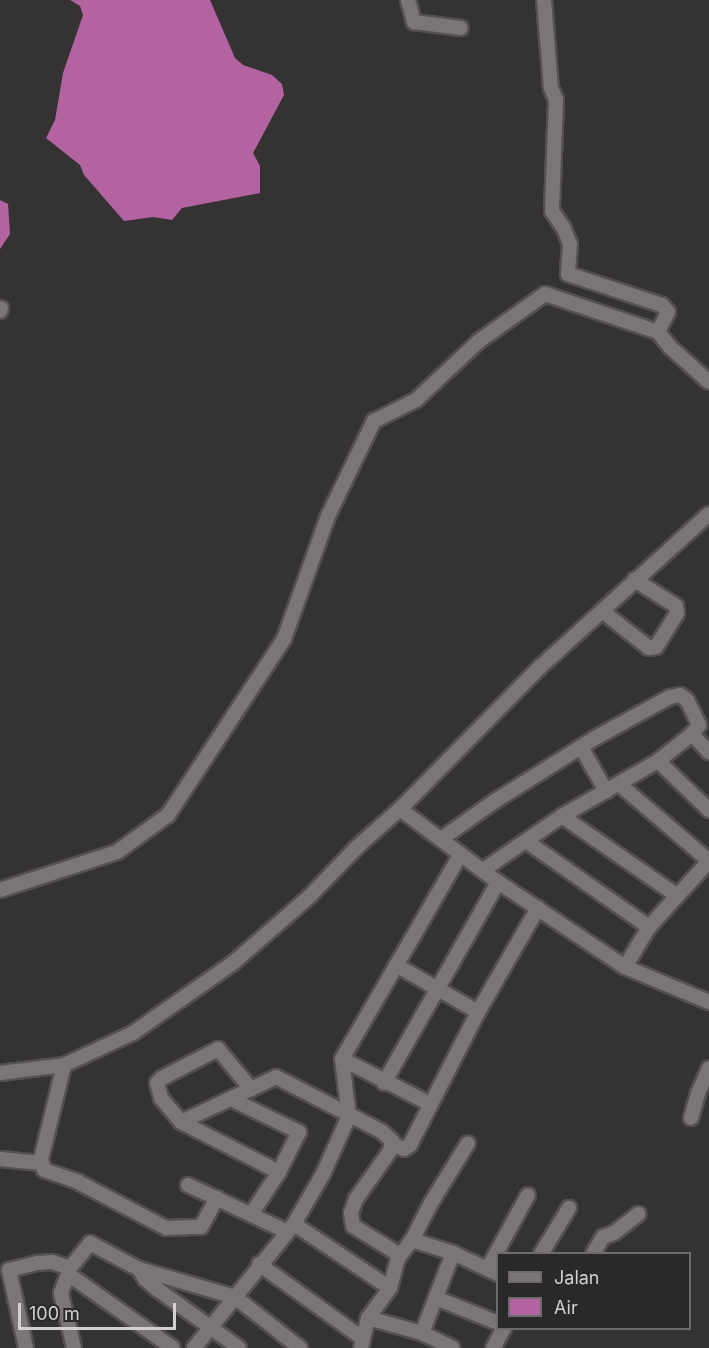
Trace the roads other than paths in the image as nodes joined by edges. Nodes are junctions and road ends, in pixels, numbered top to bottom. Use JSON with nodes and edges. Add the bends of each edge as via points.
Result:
{"nodes":[{"id":1,"x":408,"y":0,"type":"edge"},
{"id":2,"x":544,"y":0,"type":"edge"},
{"id":3,"x":461,"y":28,"type":"dead end"},
{"id":4,"x":658,"y":332,"type":"junction"},
{"id":5,"x":709,"y":382,"type":"edge"},
{"id":6,"x":709,"y":514,"type":"edge"},
{"id":7,"x":635,"y":580,"type":"junction"},
{"id":8,"x":602,"y":611,"type":"junction"},
{"id":9,"x":692,"y":735,"type":"junction"},
{"id":10,"x":581,"y":747,"type":"junction"},
{"id":11,"x":709,"y":752,"type":"edge"},
{"id":12,"x":658,"y":761,"type":"junction"},
{"id":13,"x":619,"y":784,"type":"junction"},
{"id":14,"x":606,"y":791,"type":"junction"},
{"id":15,"x":400,"y":810,"type":"junction"},
{"id":16,"x":709,"y":810,"type":"edge"},
{"id":17,"x":562,"y":816,"type":"junction"},
{"id":18,"x":441,"y":839,"type":"junction"},
{"id":19,"x":526,"y":841,"type":"junction"},
{"id":20,"x":461,"y":854,"type":"junction"},
{"id":21,"x":709,"y":861,"type":"edge"},
{"id":22,"x":483,"y":870,"type":"junction"},
{"id":23,"x":498,"y":882,"type":"junction"},
{"id":24,"x":0,"y":890,"type":"edge"},
{"id":25,"x":676,"y":895,"type":"junction"},
{"id":26,"x":538,"y":908,"type":"junction"},
{"id":27,"x":649,"y":927,"type":"junction"},
{"id":28,"x":396,"y":965,"type":"junction"},
{"id":29,"x":625,"y":967,"type":"junction"},
{"id":30,"x":438,"y":991,"type":"junction"},
{"id":31,"x":709,"y":1002,"type":"edge"},
{"id":32,"x":478,"y":1012,"type":"junction"},
{"id":33,"x":342,"y":1059,"type":"junction"},
{"id":34,"x":64,"y":1065,"type":"junction"},
{"id":35,"x":709,"y":1068,"type":"edge"},
{"id":36,"x":0,"y":1073,"type":"edge"},
{"id":37,"x":384,"y":1083,"type":"junction"},
{"id":38,"x":251,"y":1089,"type":"junction"},
{"id":39,"x":231,"y":1099,"type":"junction"},
{"id":40,"x":430,"y":1104,"type":"junction"},
{"id":41,"x":349,"y":1116,"type":"junction"},
{"id":42,"x":691,"y":1118,"type":"dead end"},
{"id":43,"x":181,"y":1122,"type":"junction"},
{"id":44,"x":468,"y":1143,"type":"dead end"},
{"id":45,"x":392,"y":1144,"type":"junction"},
{"id":46,"x":0,"y":1159,"type":"edge"},
{"id":47,"x":41,"y":1163,"type":"junction"},
{"id":48,"x":279,"y":1172,"type":"junction"},
{"id":49,"x":188,"y":1185,"type":"dead end"},
{"id":50,"x":528,"y":1195,"type":"dead end"},
{"id":51,"x":217,"y":1198,"type":"junction"},
{"id":52,"x":569,"y":1208,"type":"dead end"},
{"id":53,"x":252,"y":1214,"type":"junction"},
{"id":54,"x":638,"y":1214,"type":"dead end"},
{"id":55,"x":291,"y":1228,"type":"junction"},
{"id":56,"x":412,"y":1240,"type":"junction"},
{"id":57,"x":502,"y":1252,"type":"edge"},
{"id":58,"x":542,"y":1252,"type":"edge"},
{"id":59,"x":594,"y":1252,"type":"edge"},
{"id":60,"x":453,"y":1253,"type":"junction"},
{"id":61,"x":398,"y":1258,"type":"junction"},
{"id":62,"x":259,"y":1264,"type":"junction"},
{"id":63,"x":138,"y":1269,"type":"junction"},
{"id":64,"x":4,"y":1270,"type":"edge"},
{"id":65,"x":69,"y":1271,"type":"junction"},
{"id":66,"x":493,"y":1271,"type":"edge"},
{"id":67,"x":390,"y":1288,"type":"junction"},
{"id":68,"x":235,"y":1297,"type":"junction"},
{"id":69,"x":436,"y":1298,"type":"junction"},
{"id":70,"x":368,"y":1318,"type":"junction"},
{"id":71,"x":496,"y":1322,"type":"edge"},
{"id":72,"x":211,"y":1327,"type":"junction"},
{"id":73,"x":503,"y":1330,"type":"edge"},
{"id":74,"x":422,"y":1333,"type":"junction"},
{"id":75,"x":361,"y":1343,"type":"edge"},
{"id":76,"x":75,"y":1347,"type":"edge"},
{"id":77,"x":26,"y":1348,"type":"edge"},
{"id":78,"x":173,"y":1348,"type":"edge"},
{"id":79,"x":194,"y":1348,"type":"edge"},
{"id":80,"x":239,"y":1348,"type":"edge"},
{"id":81,"x":300,"y":1348,"type":"edge"},
{"id":82,"x":453,"y":1348,"type":"edge"},
{"id":83,"x":493,"y":1348,"type":"edge"}],
"edges":[{"from":1,"to":3,"type":"street","via":[[414,22]]},
{"from":2,"to":4,"type":"street","via":[[550,85],[556,109],[552,211],[570,244],[568,274],[665,309]]},
{"from":4,"to":5,"type":"street"},
{"from":4,"to":24,"type":"street","via":[[544,294],[479,341],[416,400],[374,421],[328,516],[284,639],[168,815],[117,852]]},
{"from":6,"to":7,"type":"street"},
{"from":7,"to":8,"type":"street"},
{"from":7,"to":8,"type":"street","via":[[676,606],[677,613],[656,647],[649,648]]},
{"from":8,"to":15,"type":"street","via":[[539,668]]},
{"from":9,"to":10,"type":"street","via":[[699,727],[697,720],[687,700],[676,695]]},
{"from":9,"to":11,"type":"street"},
{"from":9,"to":12,"type":"street"},
{"from":10,"to":14,"type":"street"},
{"from":10,"to":18,"type":"street"},
{"from":12,"to":13,"type":"street"},
{"from":12,"to":16,"type":"street"},
{"from":13,"to":14,"type":"street"},
{"from":13,"to":21,"type":"street"},
{"from":14,"to":17,"type":"street"},
{"from":15,"to":18,"type":"street"},
{"from":15,"to":34,"type":"street","via":[[233,963],[133,1033]]},
{"from":17,"to":19,"type":"street"},
{"from":17,"to":25,"type":"street"},
{"from":18,"to":20,"type":"street"},
{"from":19,"to":22,"type":"street"},
{"from":19,"to":27,"type":"street"},
{"from":20,"to":22,"type":"street"},
{"from":20,"to":28,"type":"street"},
{"from":21,"to":25,"type":"street"},
{"from":22,"to":23,"type":"street"},
{"from":23,"to":26,"type":"street"},
{"from":23,"to":30,"type":"street"},
{"from":25,"to":27,"type":"street"},
{"from":26,"to":29,"type":"street"},
{"from":26,"to":32,"type":"street"},
{"from":27,"to":29,"type":"street"},
{"from":28,"to":30,"type":"street"},
{"from":28,"to":33,"type":"street"},
{"from":29,"to":31,"type":"street"},
{"from":30,"to":32,"type":"street"},
{"from":30,"to":37,"type":"street"},
{"from":32,"to":40,"type":"street"},
{"from":33,"to":37,"type":"street"},
{"from":33,"to":41,"type":"street"},
{"from":34,"to":36,"type":"street"},
{"from":34,"to":47,"type":"street"},
{"from":35,"to":42,"type":"street"},
{"from":37,"to":40,"type":"street"},
{"from":38,"to":39,"type":"street"},
{"from":38,"to":41,"type":"street","via":[[277,1077]]},
{"from":38,"to":43,"type":"street","via":[[221,1049],[215,1050],[157,1083],[160,1098]]},
{"from":39,"to":43,"type":"street"},
{"from":39,"to":48,"type":"street","via":[[299,1132]]},
{"from":40,"to":45,"type":"street","via":[[407,1148]]},
{"from":41,"to":45,"type":"street","via":[[381,1131]]},
{"from":41,"to":55,"type":"street","via":[[323,1174]]},
{"from":43,"to":48,"type":"street"},
{"from":44,"to":56,"type":"street"},
{"from":45,"to":61,"type":"street","via":[[383,1164],[352,1207],[350,1220]]},
{"from":46,"to":47,"type":"street"},
{"from":47,"to":51,"type":"street","via":[[44,1170],[78,1182],[166,1227],[201,1227]]},
{"from":48,"to":53,"type":"street"},
{"from":49,"to":51,"type":"street"},
{"from":50,"to":57,"type":"street"},
{"from":51,"to":53,"type":"street"},
{"from":52,"to":58,"type":"street"},
{"from":53,"to":55,"type":"street"},
{"from":54,"to":59,"type":"street","via":[[603,1237]]},
{"from":55,"to":62,"type":"street"},
{"from":55,"to":67,"type":"street"},
{"from":56,"to":60,"type":"street"},
{"from":56,"to":61,"type":"street"},
{"from":60,"to":66,"type":"street"},
{"from":60,"to":69,"type":"street"},
{"from":61,"to":67,"type":"street"},
{"from":62,"to":68,"type":"street"},
{"from":62,"to":75,"type":"street"},
{"from":63,"to":65,"type":"street","via":[[90,1243]]},
{"from":63,"to":68,"type":"street"},
{"from":63,"to":72,"type":"street","via":[[151,1284]]},
{"from":64,"to":65,"type":"street","via":[[52,1262]]},
{"from":64,"to":77,"type":"street"},
{"from":65,"to":76,"type":"street","via":[[61,1302]]},
{"from":65,"to":78,"type":"street"},
{"from":67,"to":70,"type":"street"},
{"from":68,"to":72,"type":"street"},
{"from":68,"to":81,"type":"street"},
{"from":69,"to":71,"type":"street"},
{"from":69,"to":74,"type":"street"},
{"from":70,"to":74,"type":"street"},
{"from":70,"to":75,"type":"street"},
{"from":72,"to":79,"type":"street"},
{"from":72,"to":80,"type":"street"},
{"from":73,"to":83,"type":"street"},
{"from":74,"to":82,"type":"street"}]}
